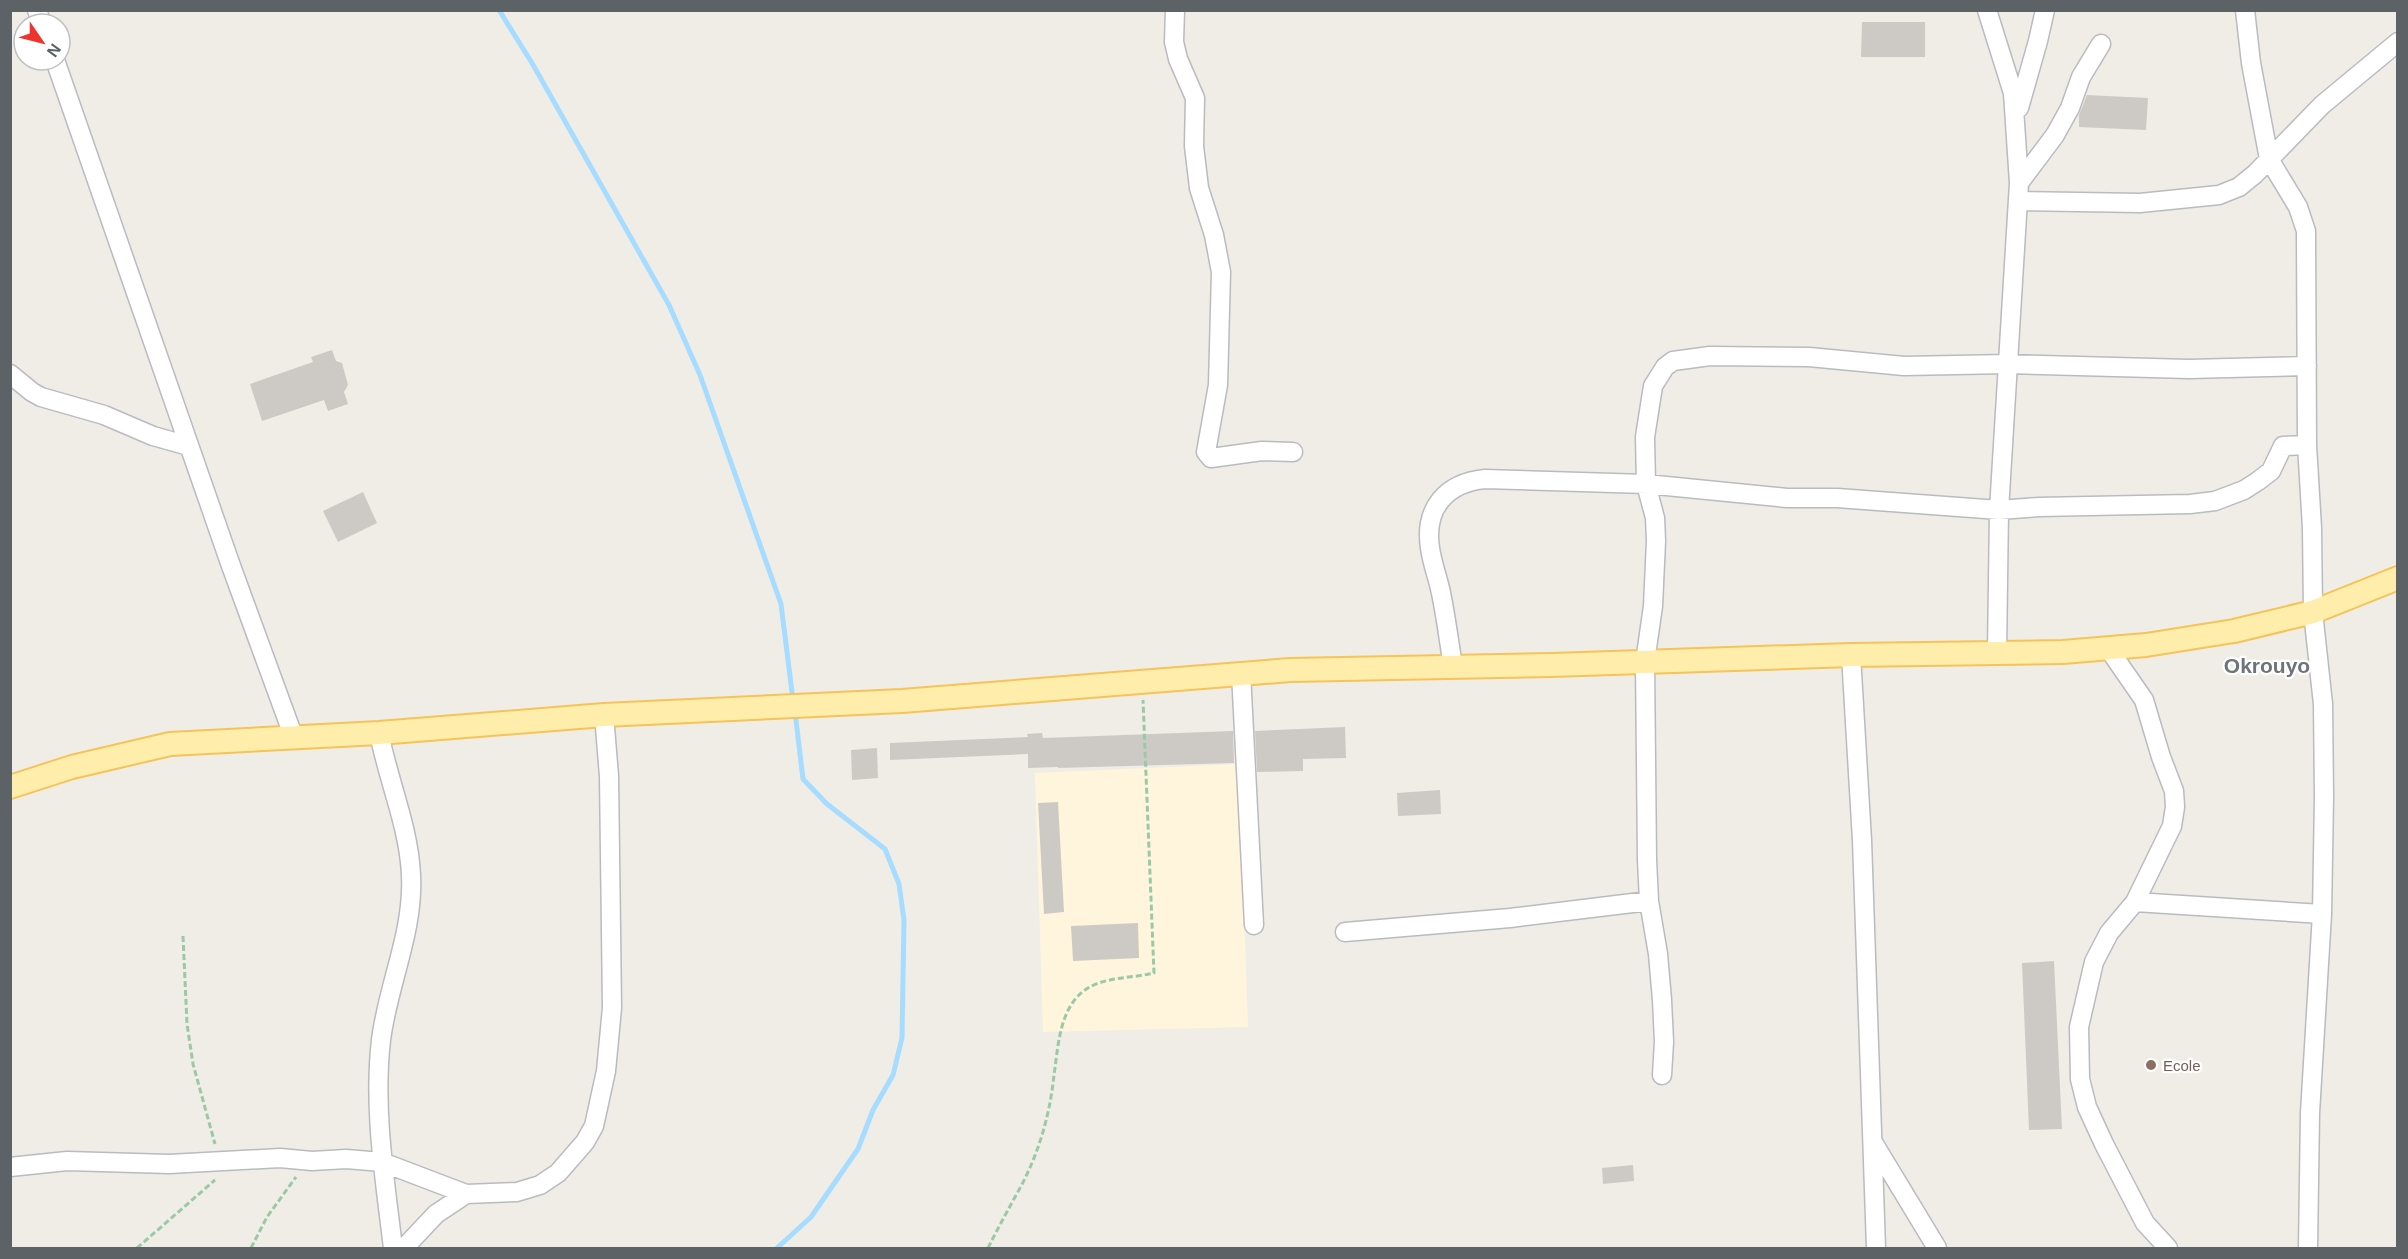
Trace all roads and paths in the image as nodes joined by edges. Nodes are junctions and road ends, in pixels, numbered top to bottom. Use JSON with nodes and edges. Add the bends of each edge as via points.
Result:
{"nodes":[{"id":1,"x":1175,"y":10,"type":"edge"},
{"id":2,"x":1987,"y":10,"type":"edge"},
{"id":3,"x":2002,"y":10,"type":"edge"},
{"id":4,"x":2045,"y":10,"type":"edge"},
{"id":5,"x":2245,"y":10,"type":"edge"},
{"id":6,"x":1997,"y":38,"type":"junction"},
{"id":7,"x":2397,"y":42,"type":"edge"},
{"id":8,"x":2101,"y":44,"type":"dead end"},
{"id":9,"x":59,"y":72,"type":"edge"},
{"id":10,"x":2016,"y":116,"type":"junction"},
{"id":11,"x":2269,"y":159,"type":"junction"},
{"id":12,"x":2019,"y":192,"type":"junction"},
{"id":13,"x":2008,"y":364,"type":"junction"},
{"id":14,"x":2307,"y":366,"type":"junction"},
{"id":15,"x":10,"y":374,"type":"edge"},
{"id":16,"x":2307,"y":445,"type":"junction"},
{"id":17,"x":189,"y":446,"type":"junction"},
{"id":18,"x":1293,"y":452,"type":"dead end"},
{"id":19,"x":1646,"y":484,"type":"junction"},
{"id":20,"x":1999,"y":510,"type":"junction"},
{"id":21,"x":2397,"y":578,"type":"edge"},
{"id":22,"x":2313,"y":612,"type":"junction"},
{"id":23,"x":2108,"y":648,"type":"junction"},
{"id":24,"x":1997,"y":653,"type":"junction"},
{"id":25,"x":1851,"y":655,"type":"junction"},
{"id":26,"x":1645,"y":662,"type":"junction"},
{"id":27,"x":1453,"y":666,"type":"junction"},
{"id":28,"x":1240,"y":673,"type":"junction"},
{"id":29,"x":1142,"y":680,"type":"junction"},
{"id":30,"x":604,"y":715,"type":"junction"},
{"id":31,"x":379,"y":733,"type":"junction"},
{"id":32,"x":294,"y":738,"type":"junction"},
{"id":33,"x":10,"y":787,"type":"edge"},
{"id":34,"x":1649,"y":901,"type":"junction"},
{"id":35,"x":2135,"y":902,"type":"junction"},
{"id":36,"x":2322,"y":914,"type":"junction"},
{"id":37,"x":1254,"y":925,"type":"dead end"},
{"id":38,"x":1345,"y":932,"type":"dead end"},
{"id":39,"x":183,"y":936,"type":"dead end"},
{"id":40,"x":1662,"y":1075,"type":"dead end"},
{"id":41,"x":1873,"y":1142,"type":"junction"},
{"id":42,"x":228,"y":1161,"type":"junction"},
{"id":43,"x":312,"y":1161,"type":"junction"},
{"id":44,"x":382,"y":1161,"type":"junction"},
{"id":45,"x":10,"y":1167,"type":"edge"},
{"id":46,"x":466,"y":1194,"type":"junction"},
{"id":47,"x":137,"y":1248,"type":"edge"},
{"id":48,"x":251,"y":1248,"type":"edge"},
{"id":49,"x":393,"y":1248,"type":"edge"},
{"id":50,"x":404,"y":1248,"type":"edge"},
{"id":51,"x":988,"y":1248,"type":"edge"},
{"id":52,"x":1876,"y":1248,"type":"edge"},
{"id":53,"x":1937,"y":1248,"type":"edge"},
{"id":54,"x":2168,"y":1248,"type":"edge"},
{"id":55,"x":2308,"y":1248,"type":"edge"}],
"edges":[{"from":1,"to":18,"type":"street","via":[[1174,42],[1195,98],[1194,146],[1199,188],[1221,272],[1218,385],[1206,452],[1211,458],[1262,451]]},
{"from":2,"to":6,"type":"street"},
{"from":3,"to":6,"type":"street"},
{"from":4,"to":10,"type":"street"},
{"from":5,"to":11,"type":"street"},
{"from":6,"to":10,"type":"street"},
{"from":7,"to":11,"type":"street","via":[[2322,105]]},
{"from":8,"to":12,"type":"street","via":[[2081,77],[2070,108]]},
{"from":9,"to":17,"type":"street"},
{"from":10,"to":12,"type":"street"},
{"from":11,"to":12,"type":"street","via":[[2239,187],[2219,195],[2140,203]]},
{"from":11,"to":14,"type":"street","via":[[2298,207],[2306,231]]},
{"from":12,"to":13,"type":"street"},
{"from":13,"to":14,"type":"street","via":[[2189,369]]},
{"from":13,"to":19,"type":"street","via":[[1914,366],[1809,357],[1710,356],[1673,361],[1653,386],[1645,436]]},
{"from":13,"to":20,"type":"street"},
{"from":14,"to":16,"type":"street"},
{"from":15,"to":17,"type":"street","via":[[41,397]]},
{"from":16,"to":20,"type":"street","via":[[2283,446],[2267,476],[2215,501]]},
{"from":16,"to":22,"type":"street"},
{"from":17,"to":32,"type":"street"},
{"from":19,"to":20,"type":"street","via":[[1787,498]]},
{"from":19,"to":26,"type":"street","via":[[1656,541]]},
{"from":19,"to":27,"type":"street","via":[[1485,478],[1453,487],[1442,497],[1433,514],[1429,539]]},
{"from":20,"to":24,"type":"street"},
{"from":21,"to":22,"type":"main road"},
{"from":22,"to":23,"type":"main road","via":[[2234,631]]},
{"from":22,"to":36,"type":"street","via":[[2323,704]]},
{"from":23,"to":24,"type":"main road"},
{"from":23,"to":35,"type":"street","via":[[2144,700],[2174,791],[2172,826]]},
{"from":24,"to":25,"type":"main road"},
{"from":25,"to":26,"type":"main road"},
{"from":25,"to":41,"type":"street"},
{"from":26,"to":27,"type":"main road"},
{"from":26,"to":34,"type":"street"},
{"from":27,"to":28,"type":"main road"},
{"from":28,"to":29,"type":"main road"},
{"from":28,"to":37,"type":"street"},
{"from":29,"to":30,"type":"main road","via":[[902,701]]},
{"from":29,"to":51,"type":"path","via":[[1154,973],[1093,986],[1072,1004],[1058,1044],[1048,1113],[1038,1147]]},
{"from":30,"to":31,"type":"main road"},
{"from":30,"to":46,"type":"street","via":[[609,776],[612,1008],[604,1081],[594,1126],[558,1173],[540,1185],[517,1192]]},
{"from":31,"to":32,"type":"main road"},
{"from":31,"to":44,"type":"street","via":[[411,874],[410,916],[381,1039],[378,1085]]},
{"from":32,"to":33,"type":"main road","via":[[170,744],[72,766]]},
{"from":34,"to":38,"type":"street"},
{"from":34,"to":40,"type":"street","via":[[1662,1000]]},
{"from":35,"to":36,"type":"street"},
{"from":35,"to":54,"type":"street","via":[[2109,933],[2094,962],[2079,1027],[2080,1079],[2087,1107],[2145,1223]]},
{"from":36,"to":55,"type":"street","via":[[2310,1113]]},
{"from":39,"to":42,"type":"path","via":[[191,1054]]},
{"from":41,"to":52,"type":"street"},
{"from":41,"to":53,"type":"street"},
{"from":42,"to":43,"type":"street"},
{"from":42,"to":45,"type":"street","via":[[67,1161]]},
{"from":42,"to":47,"type":"path"},
{"from":43,"to":44,"type":"street"},
{"from":43,"to":48,"type":"path","via":[[267,1217]]},
{"from":44,"to":46,"type":"street"},
{"from":44,"to":49,"type":"street"},
{"from":46,"to":50,"type":"street","via":[[436,1214]]}]}
